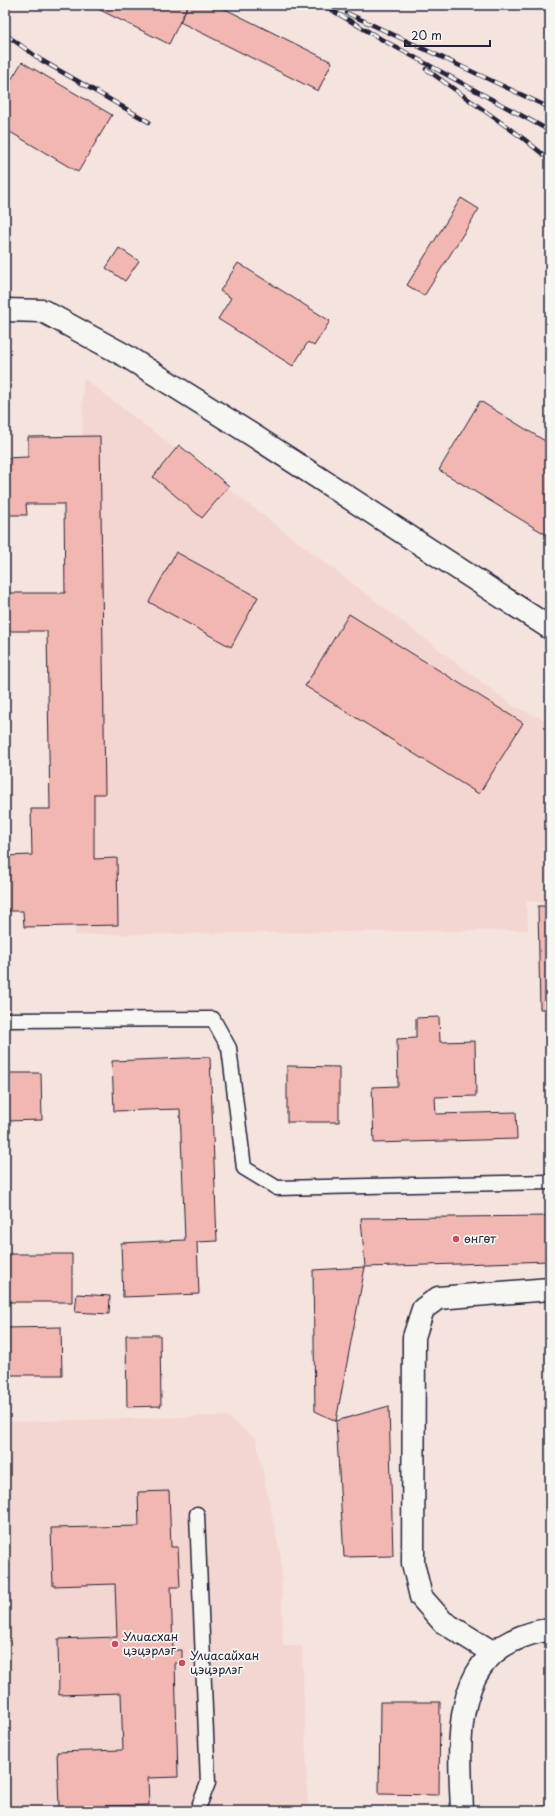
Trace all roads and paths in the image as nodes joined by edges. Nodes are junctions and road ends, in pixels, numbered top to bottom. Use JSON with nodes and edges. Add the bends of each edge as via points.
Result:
{"nodes":[{"id":1,"x":5,"y":310,"type":"edge"},
{"id":2,"x":550,"y":628,"type":"edge"},
{"id":3,"x":5,"y":1020,"type":"edge"},
{"id":4,"x":550,"y":1182,"type":"edge"},
{"id":5,"x":550,"y":1289,"type":"edge"},
{"id":6,"x":197,"y":1514,"type":"dead end"},
{"id":7,"x":550,"y":1630,"type":"edge"},
{"id":8,"x":492,"y":1652,"type":"junction"},
{"id":9,"x":197,"y":1811,"type":"edge"},
{"id":10,"x":462,"y":1811,"type":"edge"}],
"edges":[{"from":1,"to":2,"type":"street","via":[[44,311],[126,356]]},
{"from":3,"to":4,"type":"lane","via":[[213,1019],[229,1048],[244,1168],[277,1188]]},
{"from":5,"to":8,"type":"street","via":[[438,1298],[423,1309],[414,1337],[413,1563],[422,1597],[443,1622]]},
{"from":6,"to":9,"type":"lane","via":[[208,1783]]},
{"from":7,"to":8,"type":"street","via":[[524,1635]]},
{"from":8,"to":10,"type":"street","via":[[473,1679],[465,1707],[460,1753]]}]}
